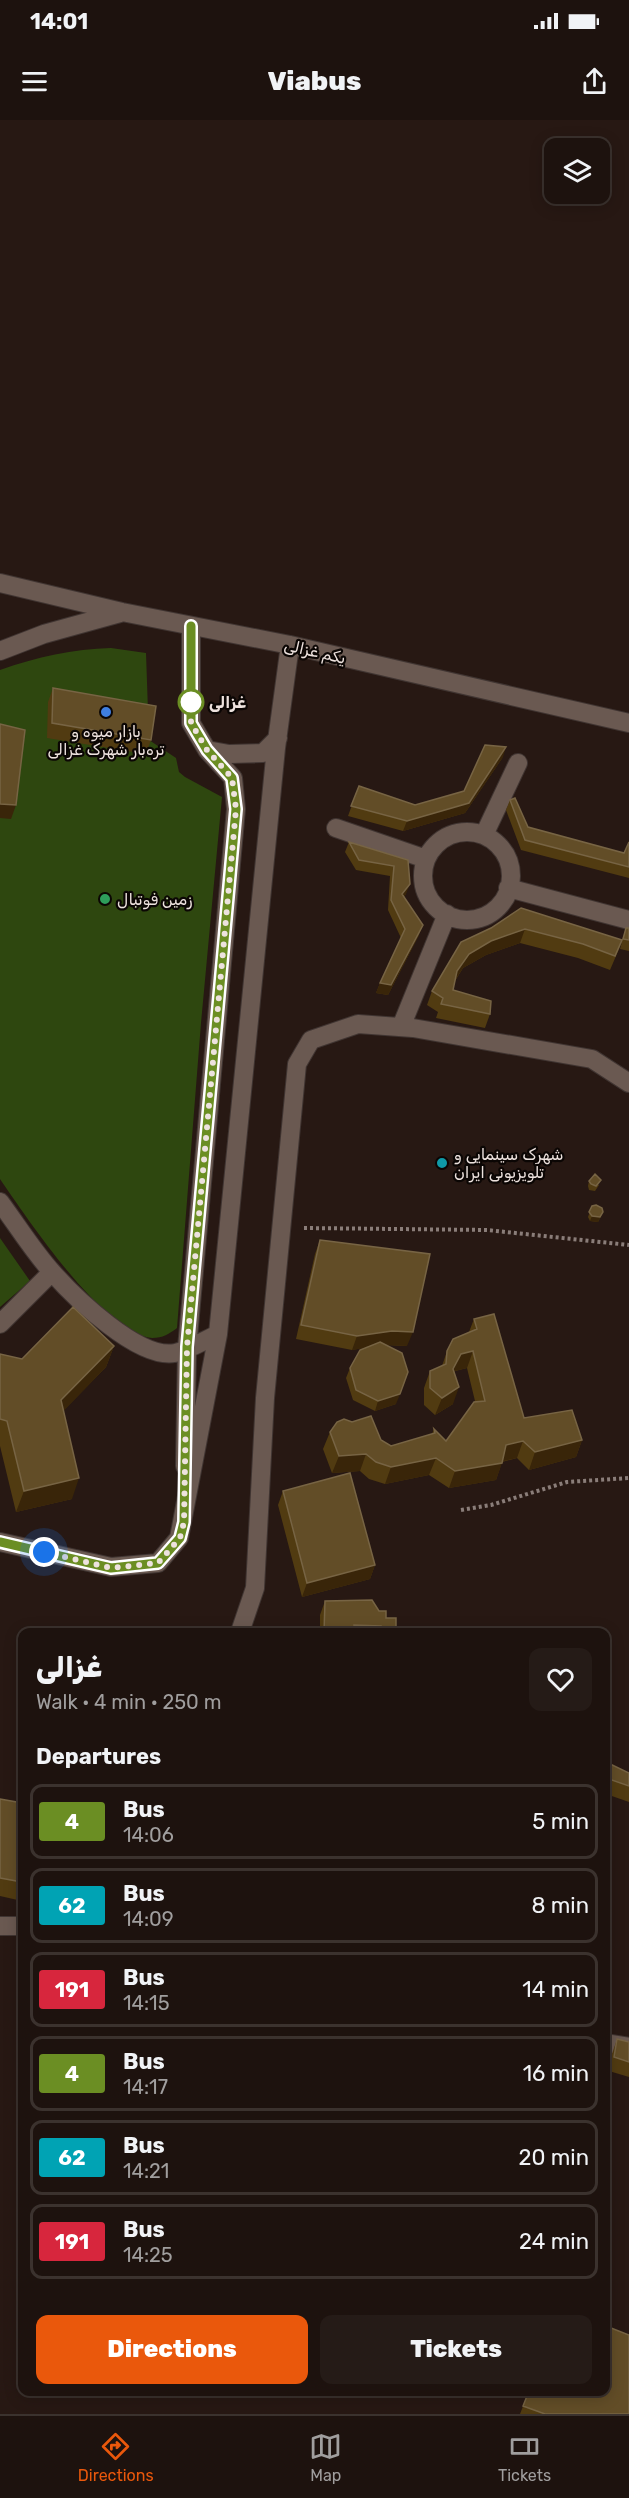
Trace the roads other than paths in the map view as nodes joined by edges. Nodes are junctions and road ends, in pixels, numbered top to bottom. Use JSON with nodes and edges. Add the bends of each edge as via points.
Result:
{"nodes":[{"id":1,"x":0,"y":583,"type":"edge"},
{"id":2,"x":122,"y":612,"type":"junction"},
{"id":3,"x":191,"y":626,"type":"junction"},
{"id":4,"x":290,"y":645,"type":"junction"},
{"id":5,"x":0,"y":651,"type":"edge"},
{"id":6,"x":629,"y":723,"type":"edge"},
{"id":7,"x":278,"y":738,"type":"junction"},
{"id":8,"x":207,"y":750,"type":"junction"},
{"id":9,"x":518,"y":763,"type":"dead end"},
{"id":10,"x":336,"y":828,"type":"dead end"},
{"id":11,"x":484,"y":835,"type":"junction"},
{"id":12,"x":426,"y":859,"type":"junction"},
{"id":13,"x":508,"y":888,"type":"junction"},
{"id":14,"x":447,"y":914,"type":"junction"},
{"id":15,"x":226,"y":915,"type":"junction"},
{"id":16,"x":260,"y":915,"type":"junction"},
{"id":17,"x":629,"y":920,"type":"edge"},
{"id":18,"x":401,"y":1027,"type":"junction"},
{"id":19,"x":629,"y":1083,"type":"edge"},
{"id":20,"x":0,"y":1202,"type":"edge"},
{"id":21,"x":52,"y":1272,"type":"junction"},
{"id":22,"x":0,"y":1324,"type":"edge"},
{"id":23,"x":218,"y":1334,"type":"junction"},
{"id":24,"x":187,"y":1347,"type":"junction"},
{"id":25,"x":184,"y":1522,"type":"junction"},
{"id":26,"x":0,"y":1542,"type":"edge"},
{"id":27,"x":241,"y":1628,"type":"edge"},
{"id":28,"x":0,"y":1926,"type":"edge"},
{"id":29,"x":18,"y":1926,"type":"edge"},
{"id":30,"x":610,"y":2044,"type":"edge"},
{"id":31,"x":629,"y":2047,"type":"edge"}],
"edges":[{"from":1,"to":2,"type":"street","name":"یکم غزالی"},
{"from":2,"to":3,"type":"street","name":"یکم غزالی"},
{"from":2,"to":5,"type":"street"},
{"from":3,"to":4,"type":"street","name":"یکم غزالی"},
{"from":3,"to":8,"type":"street","via":[[191,723]]},
{"from":4,"to":6,"type":"street","name":"یکم غزالی"},
{"from":4,"to":7,"type":"street"},
{"from":7,"to":8,"type":"street","via":[[263,753]]},
{"from":7,"to":16,"type":"street"},
{"from":8,"to":15,"type":"street","via":[[232,778],[236,809]]},
{"from":9,"to":11,"type":"street"},
{"from":10,"to":12,"type":"street"},
{"from":11,"to":12,"type":"street","via":[[456,833],[443,838]]},
{"from":11,"to":13,"type":"street","via":[[504,853],[510,866]]},
{"from":12,"to":14,"type":"street","via":[[424,887],[431,901]]},
{"from":13,"to":14,"type":"street","via":[[498,907],[485,915],[471,919]]},
{"from":13,"to":17,"type":"street"},
{"from":14,"to":18,"type":"street"},
{"from":15,"to":16,"type":"street"},
{"from":15,"to":24,"type":"street"},
{"from":16,"to":23,"type":"street"},
{"from":18,"to":19,"type":"street","via":[[592,1059]]},
{"from":18,"to":27,"type":"street","via":[[358,1024],[310,1040],[297,1064],[264,1410],[255,1588]]},
{"from":20,"to":21,"type":"street"},
{"from":21,"to":22,"type":"street"},
{"from":21,"to":24,"type":"street","via":[[114,1331],[140,1346],[175,1353]]},
{"from":23,"to":24,"type":"street"},
{"from":23,"to":25,"type":"street"},
{"from":24,"to":25,"type":"street"},
{"from":25,"to":26,"type":"street","via":[[180,1538],[158,1563],[111,1568]]},
{"from":28,"to":29,"type":"street"},
{"from":30,"to":31,"type":"street"}]}
